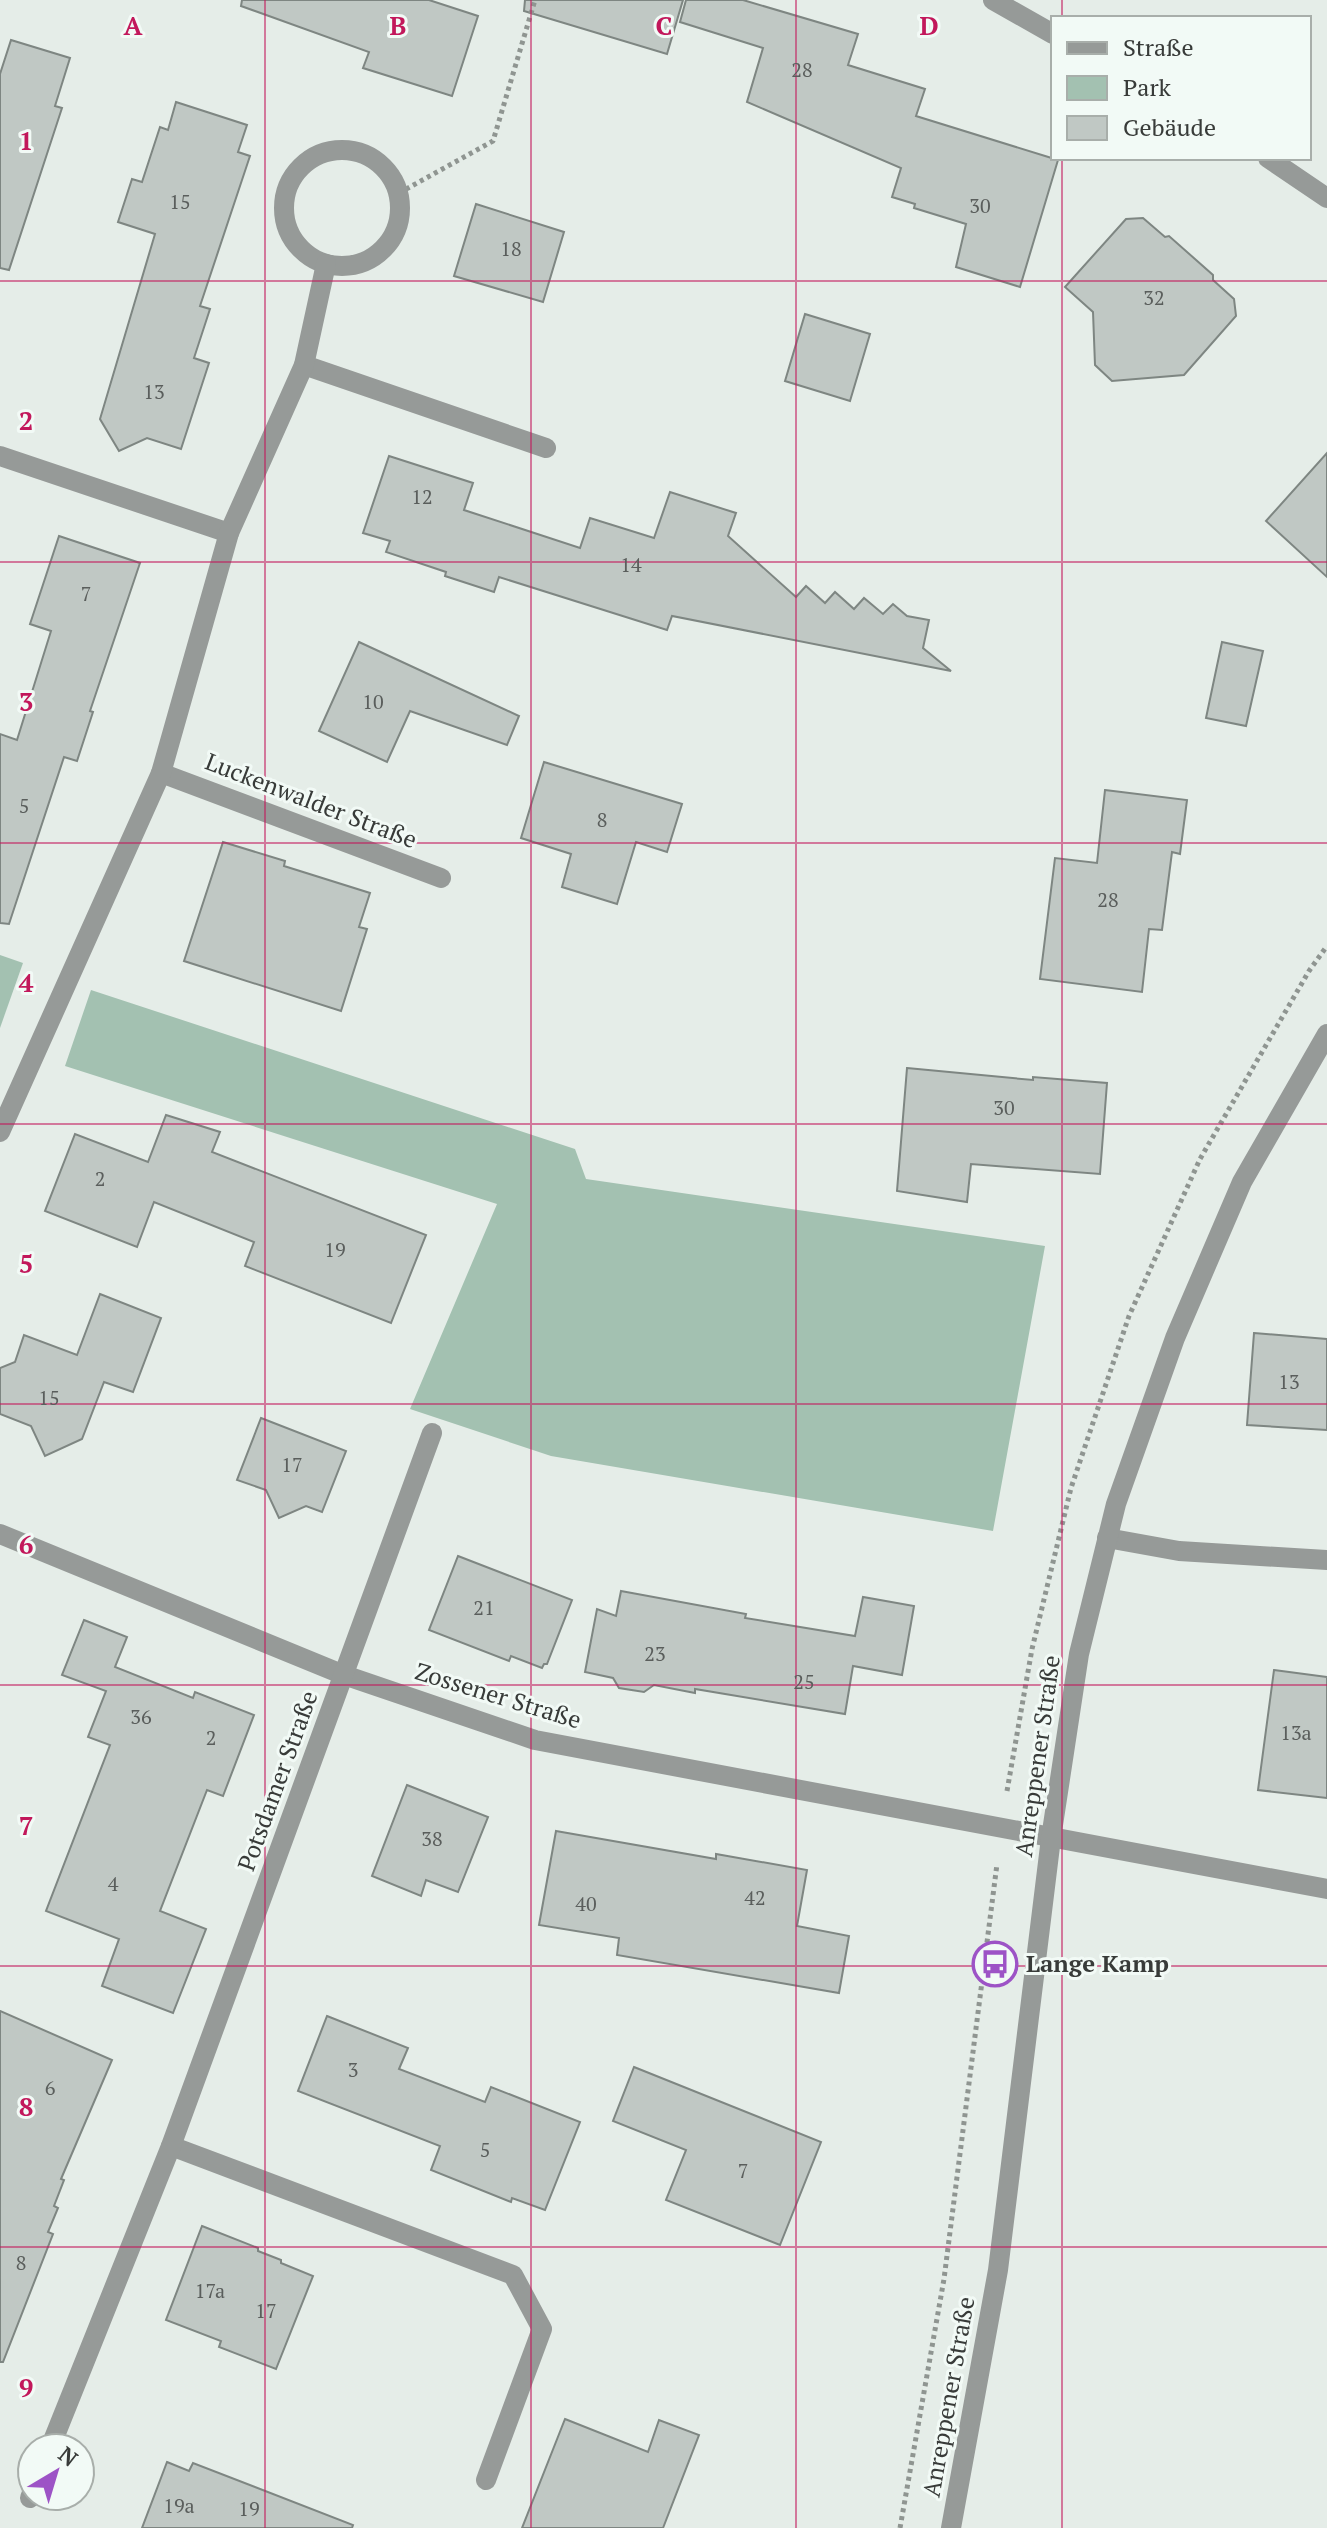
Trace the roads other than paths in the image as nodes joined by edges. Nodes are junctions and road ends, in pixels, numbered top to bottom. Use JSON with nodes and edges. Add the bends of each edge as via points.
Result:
{"nodes":[{"id":1,"x":993,"y":0,"type":"edge"},
{"id":2,"x":1051,"y":33,"type":"edge"},
{"id":3,"x":1271,"y":160,"type":"edge"},
{"id":4,"x":1327,"y":198,"type":"edge"},
{"id":5,"x":326,"y":264,"type":"junction"},
{"id":6,"x":304,"y":365,"type":"junction"},
{"id":7,"x":546,"y":448,"type":"dead end"},
{"id":8,"x":0,"y":456,"type":"edge"},
{"id":9,"x":229,"y":533,"type":"junction"},
{"id":10,"x":161,"y":773,"type":"junction"},
{"id":11,"x":441,"y":878,"type":"dead end"},
{"id":12,"x":1327,"y":1034,"type":"edge"},
{"id":13,"x":0,"y":1132,"type":"edge"},
{"id":14,"x":432,"y":1433,"type":"dead end"},
{"id":15,"x":0,"y":1534,"type":"edge"},
{"id":16,"x":1107,"y":1538,"type":"junction"},
{"id":17,"x":1327,"y":1560,"type":"edge"},
{"id":18,"x":344,"y":1675,"type":"junction"},
{"id":19,"x":1051,"y":1838,"type":"junction"},
{"id":20,"x":1327,"y":1889,"type":"edge"},
{"id":21,"x":171,"y":2146,"type":"junction"},
{"id":22,"x":56,"y":2432,"type":"edge"},
{"id":23,"x":486,"y":2480,"type":"dead end"},
{"id":24,"x":951,"y":2528,"type":"edge"}],
"edges":[{"from":1,"to":2,"type":"street"},
{"from":3,"to":4,"type":"street"},
{"from":5,"to":5,"type":"street","via":[[293,241],[283,202],[301,165],[338,149],[358,151],[391,175],[399,193],[395,233],[384,250],[366,262]]},
{"from":5,"to":6,"type":"street"},
{"from":6,"to":7,"type":"street"},
{"from":6,"to":9,"type":"street"},
{"from":8,"to":9,"type":"street"},
{"from":9,"to":10,"type":"street"},
{"from":10,"to":11,"type":"street","name":"Luckenwalder Straße"},
{"from":10,"to":13,"type":"street"},
{"from":12,"to":16,"type":"street","name":"Anreppener Straße","via":[[1236,1197],[1175,1338]]},
{"from":14,"to":18,"type":"street","name":"Potsdamer Straße"},
{"from":15,"to":18,"type":"street","name":"Zossener Straße"},
{"from":16,"to":17,"type":"street","via":[[1179,1551]]},
{"from":16,"to":19,"type":"street","name":"Anreppener Straße","via":[[1079,1654]]},
{"from":18,"to":19,"type":"street","name":"Zossener Straße","via":[[535,1740]]},
{"from":18,"to":21,"type":"street","name":"Potsdamer Straße"},
{"from":19,"to":20,"type":"street"},
{"from":19,"to":24,"type":"street","name":"Anreppener Straße","via":[[998,2270]]},
{"from":21,"to":22,"type":"street","name":"Potsdamer Straße"},
{"from":21,"to":23,"type":"street","via":[[513,2275],[542,2329]]}]}
